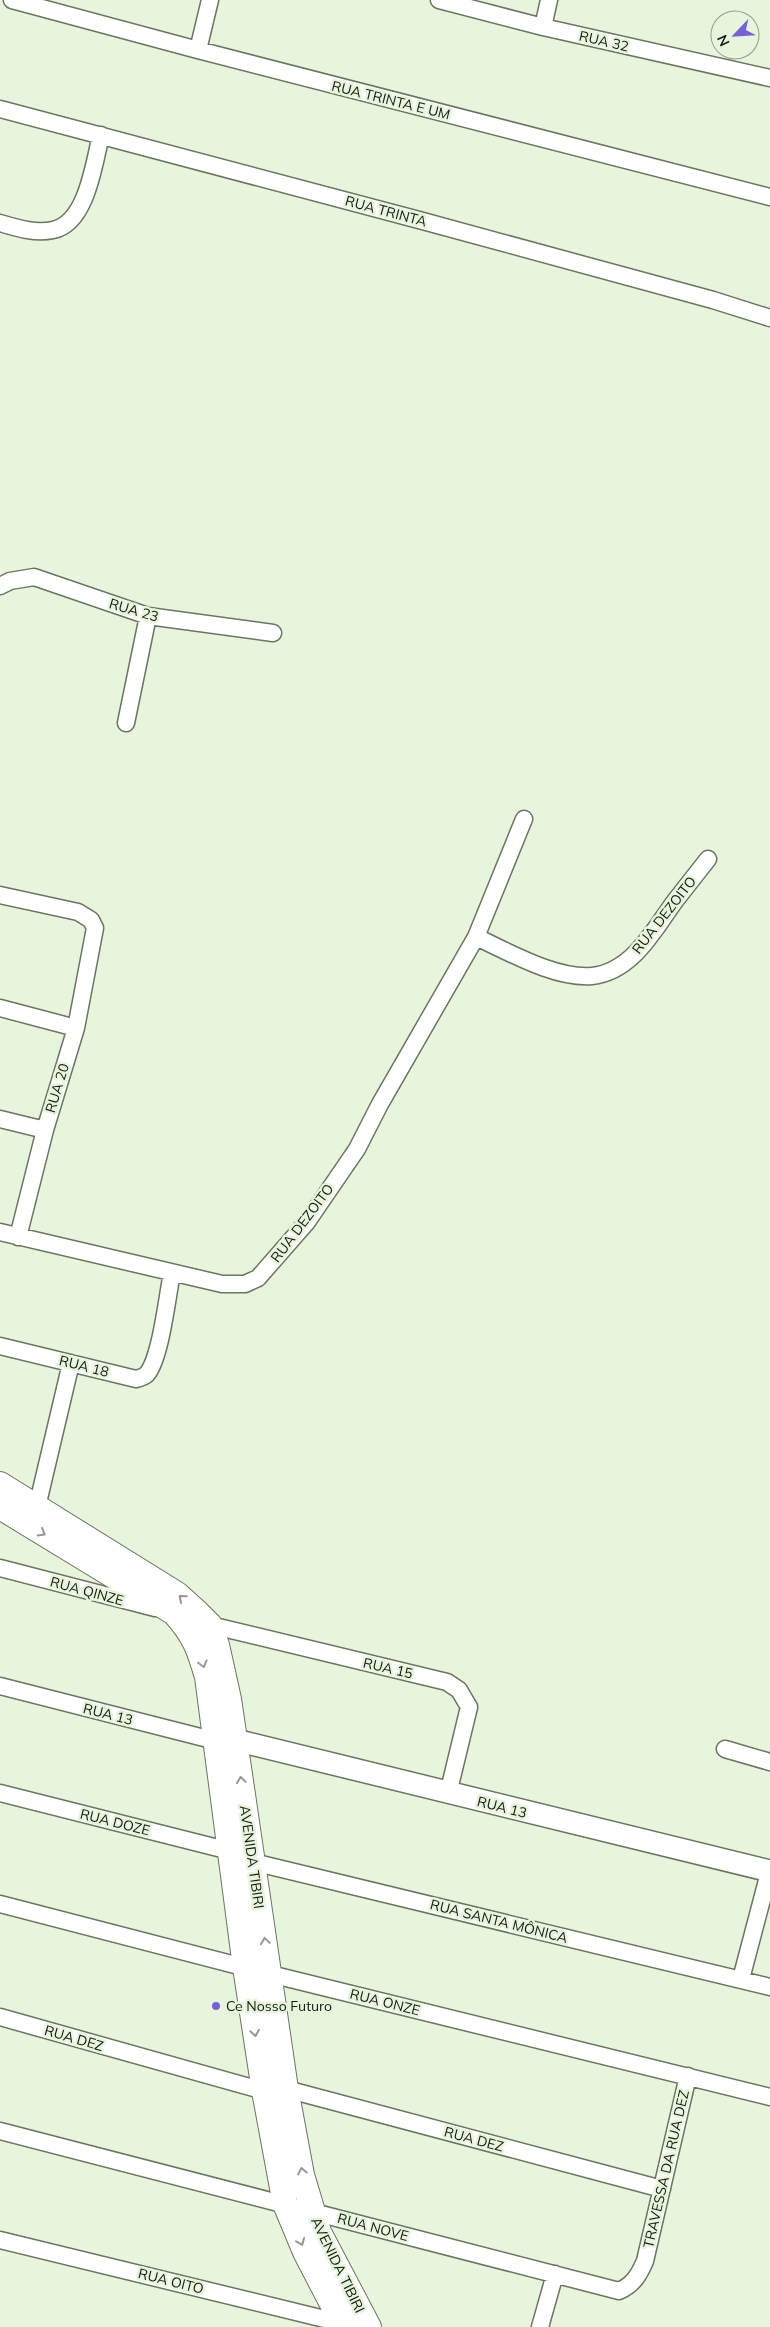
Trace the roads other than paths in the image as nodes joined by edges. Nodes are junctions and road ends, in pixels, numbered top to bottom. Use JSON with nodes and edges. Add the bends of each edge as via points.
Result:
{"nodes":[{"id":1,"x":12,"y":0,"type":"edge"},
{"id":2,"x":210,"y":0,"type":"edge"},
{"id":3,"x":440,"y":0,"type":"edge"},
{"id":4,"x":549,"y":0,"type":"edge"},
{"id":5,"x":543,"y":27,"type":"junction"},
{"id":6,"x":198,"y":50,"type":"junction"},
{"id":7,"x":770,"y":78,"type":"edge"},
{"id":8,"x":0,"y":109,"type":"edge"},
{"id":9,"x":101,"y":135,"type":"junction"},
{"id":10,"x":770,"y":197,"type":"edge"},
{"id":11,"x":0,"y":223,"type":"edge"},
{"id":12,"x":770,"y":318,"type":"edge"},
{"id":13,"x":0,"y":586,"type":"edge"},
{"id":14,"x":148,"y":616,"type":"junction"},
{"id":15,"x":273,"y":633,"type":"dead end"},
{"id":16,"x":126,"y":723,"type":"dead end"},
{"id":17,"x":524,"y":819,"type":"dead end"},
{"id":18,"x":708,"y":859,"type":"dead end"},
{"id":19,"x":0,"y":895,"type":"edge"},
{"id":20,"x":476,"y":936,"type":"junction"},
{"id":21,"x":0,"y":1008,"type":"edge"},
{"id":22,"x":76,"y":1028,"type":"junction"},
{"id":23,"x":0,"y":1119,"type":"edge"},
{"id":24,"x":45,"y":1130,"type":"junction"},
{"id":25,"x":0,"y":1232,"type":"edge"},
{"id":26,"x":18,"y":1237,"type":"junction"},
{"id":27,"x":172,"y":1273,"type":"junction"},
{"id":28,"x":0,"y":1346,"type":"edge"},
{"id":29,"x":71,"y":1363,"type":"junction"},
{"id":30,"x":0,"y":1491,"type":"edge"},
{"id":31,"x":38,"y":1507,"type":"junction"},
{"id":32,"x":0,"y":1568,"type":"edge"},
{"id":33,"x":174,"y":1613,"type":"junction"},
{"id":34,"x":210,"y":1625,"type":"junction"},
{"id":35,"x":0,"y":1686,"type":"edge"},
{"id":36,"x":226,"y":1740,"type":"junction"},
{"id":37,"x":725,"y":1749,"type":"dead end"},
{"id":38,"x":770,"y":1762,"type":"edge"},
{"id":39,"x":0,"y":1793,"type":"edge"},
{"id":40,"x":448,"y":1794,"type":"junction"},
{"id":41,"x":230,"y":1851,"type":"junction"},
{"id":42,"x":253,"y":1862,"type":"junction"},
{"id":43,"x":770,"y":1870,"type":"edge"},
{"id":44,"x":0,"y":1904,"type":"edge"},
{"id":45,"x":246,"y":1967,"type":"junction"},
{"id":46,"x":270,"y":1974,"type":"junction"},
{"id":47,"x":740,"y":1979,"type":"junction"},
{"id":48,"x":770,"y":1987,"type":"edge"},
{"id":49,"x":0,"y":2017,"type":"edge"},
{"id":50,"x":688,"y":2076,"type":"junction"},
{"id":51,"x":275,"y":2090,"type":"junction"},
{"id":52,"x":770,"y":2097,"type":"edge"},
{"id":53,"x":0,"y":2131,"type":"edge"},
{"id":54,"x":662,"y":2189,"type":"junction"},
{"id":55,"x":285,"y":2204,"type":"junction"},
{"id":56,"x":311,"y":2211,"type":"junction"},
{"id":57,"x":0,"y":2240,"type":"edge"},
{"id":58,"x":644,"y":2261,"type":"joint"},
{"id":59,"x":554,"y":2274,"type":"junction"},
{"id":60,"x":343,"y":2325,"type":"edge"},
{"id":61,"x":369,"y":2327,"type":"edge"},
{"id":62,"x":540,"y":2327,"type":"edge"}],
"edges":[{"from":1,"to":6,"type":"street","name":"RUA TRINTA E UM"},
{"from":2,"to":6,"type":"street"},
{"from":3,"to":5,"type":"street","name":"RUA 32"},
{"from":4,"to":5,"type":"street"},
{"from":5,"to":7,"type":"street","name":"RUA 32"},
{"from":6,"to":10,"type":"street","name":"RUA TRINTA E UM"},
{"from":8,"to":9,"type":"street","name":"RUA TRINTA"},
{"from":9,"to":11,"type":"street","via":[[87,191],[68,222],[55,230],[39,231]]},
{"from":9,"to":12,"type":"street","name":"RUA TRINTA"},
{"from":13,"to":14,"type":"street","name":"RUA 23","via":[[10,580],[34,577]]},
{"from":14,"to":15,"type":"street","name":"RUA 23"},
{"from":14,"to":16,"type":"street"},
{"from":17,"to":20,"type":"street","name":"RUA DEZOITO"},
{"from":18,"to":20,"type":"street","name":"RUA DEZOITO","via":[[645,943],[630,958],[602,973],[591,976],[564,973],[517,956]]},
{"from":19,"to":22,"type":"street","name":"RUA 20","via":[[85,916],[94,924]]},
{"from":20,"to":27,"type":"street","name":"RUA DEZOITO","via":[[357,1149],[307,1222],[276,1259],[258,1278],[245,1284],[222,1284]]},
{"from":21,"to":22,"type":"street"},
{"from":22,"to":24,"type":"street","name":"RUA 20"},
{"from":23,"to":24,"type":"street"},
{"from":24,"to":26,"type":"street","name":"RUA 20"},
{"from":25,"to":26,"type":"street","name":"RUA DEZOITO"},
{"from":26,"to":27,"type":"street","name":"RUA DEZOITO"},
{"from":27,"to":29,"type":"street","name":"RUA 18","via":[[155,1356],[147,1373],[136,1379]]},
{"from":28,"to":29,"type":"street","name":"RUA 18"},
{"from":29,"to":31,"type":"street"},
{"from":30,"to":31,"type":"main road","name":"AVENIDA TIBIRI"},
{"from":30,"to":33,"type":"main road","name":"AVENIDA TIBIRI","one_way":true},
{"from":34,"to":31,"type":"main road","name":"AVENIDA TIBIRI","one_way":true,"via":[[177,1594]]},
{"from":32,"to":33,"type":"street","name":"RUA QINZE"},
{"from":33,"to":36,"type":"main road","name":"AVENIDA TIBIRI","one_way":true,"via":[[190,1630],[198,1647]]},
{"from":34,"to":36,"type":"main road","name":"AVENIDA TIBIRI","via":[[222,1663]]},
{"from":34,"to":40,"type":"street","name":"RUA 15","via":[[447,1682],[458,1690],[469,1707]]},
{"from":35,"to":36,"type":"street","name":"RUA 13"},
{"from":36,"to":40,"type":"street","name":"RUA 13"},
{"from":36,"to":41,"type":"main road","name":"AVENIDA TIBIRI"},
{"from":42,"to":36,"type":"main road","name":"AVENIDA TIBIRI","one_way":true},
{"from":37,"to":38,"type":"street"},
{"from":39,"to":41,"type":"street","name":"RUA DOZE"},
{"from":40,"to":43,"type":"street","name":"RUA 13"},
{"from":41,"to":42,"type":"street","name":"RUA SANTA MÔNICA"},
{"from":41,"to":45,"type":"main road","name":"AVENIDA TIBIRI"},
{"from":46,"to":42,"type":"main road","name":"AVENIDA TIBIRI","one_way":true},
{"from":42,"to":47,"type":"street","name":"RUA SANTA MÔNICA"},
{"from":43,"to":47,"type":"street"},
{"from":44,"to":45,"type":"street","name":"RUA ONZE"},
{"from":45,"to":46,"type":"street","name":"RUA ONZE"},
{"from":45,"to":51,"type":"main road","name":"AVENIDA TIBIRI","one_way":true},
{"from":46,"to":50,"type":"street","name":"RUA ONZE"},
{"from":46,"to":51,"type":"main road","name":"AVENIDA TIBIRI"},
{"from":47,"to":48,"type":"street","name":"RUA SANTA MÔNICA"},
{"from":49,"to":51,"type":"street","name":"RUA DEZ"},
{"from":50,"to":52,"type":"street","name":"RUA ONZE"},
{"from":50,"to":54,"type":"street","name":"TRAVESSA DA RUA DEZ"},
{"from":51,"to":54,"type":"street","name":"RUA DEZ"},
{"from":51,"to":55,"type":"main road","name":"AVENIDA TIBIRI"},
{"from":56,"to":51,"type":"main road","name":"AVENIDA TIBIRI","one_way":true},
{"from":53,"to":55,"type":"street","name":"RUA NOVE"},
{"from":54,"to":58,"type":"street","name":"TRAVESSA DA RUA DEZ"},
{"from":55,"to":56,"type":"street","name":"RUA NOVE"},
{"from":55,"to":60,"type":"main road","name":"AVENIDA TIBIRI","one_way":true,"via":[[305,2252]]},
{"from":56,"to":59,"type":"street","name":"RUA NOVE"},
{"from":56,"to":61,"type":"main road","name":"AVENIDA TIBIRI"},
{"from":57,"to":60,"type":"street","name":"RUA OITO"},
{"from":58,"to":59,"type":"street","name":"RUA NOVE","via":[[635,2281],[619,2291]]},
{"from":59,"to":62,"type":"street"}]}
